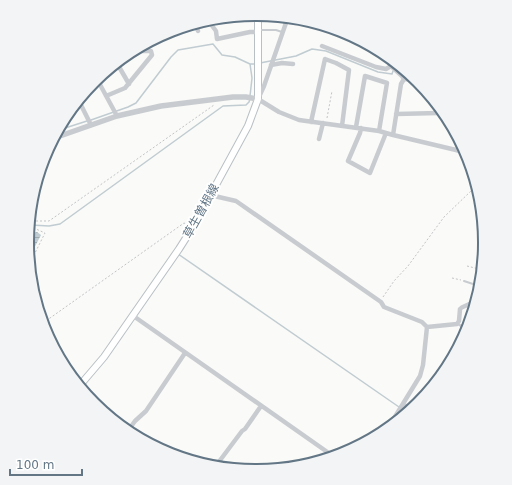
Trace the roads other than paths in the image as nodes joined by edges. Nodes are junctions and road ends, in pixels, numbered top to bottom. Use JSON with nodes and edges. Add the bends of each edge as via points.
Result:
{"nodes":[{"id":1,"x":258,"y":21,"type":"edge"},
{"id":2,"x":286,"y":23,"type":"edge"},
{"id":3,"x":212,"y":25,"type":"edge"},
{"id":4,"x":258,"y":31,"type":"junction"},
{"id":5,"x":283,"y":33,"type":"junction"},
{"id":6,"x":322,"y":46,"type":"dead end"},
{"id":7,"x":144,"y":51,"type":"edge"},
{"id":8,"x":271,"y":64,"type":"junction"},
{"id":9,"x":293,"y":64,"type":"dead end"},
{"id":10,"x":390,"y":66,"type":"edge"},
{"id":11,"x":120,"y":68,"type":"edge"},
{"id":12,"x":400,"y":74,"type":"edge"},
{"id":13,"x":404,"y":79,"type":"joint"},
{"id":14,"x":129,"y":84,"type":"junction"},
{"id":15,"x":100,"y":85,"type":"edge"},
{"id":16,"x":106,"y":96,"type":"junction"},
{"id":17,"x":258,"y":99,"type":"junction"},
{"id":18,"x":80,"y":107,"type":"edge"},
{"id":19,"x":436,"y":113,"type":"edge"},
{"id":20,"x":396,"y":114,"type":"junction"},
{"id":21,"x":117,"y":116,"type":"junction"},
{"id":22,"x":311,"y":122,"type":"junction"},
{"id":23,"x":91,"y":124,"type":"junction"},
{"id":24,"x":325,"y":124,"type":"junction"},
{"id":25,"x":342,"y":126,"type":"junction"},
{"id":26,"x":359,"y":128,"type":"junction"},
{"id":27,"x":379,"y":131,"type":"junction"},
{"id":28,"x":386,"y":133,"type":"junction"},
{"id":29,"x":62,"y":135,"type":"edge"},
{"id":30,"x":393,"y":136,"type":"junction"},
{"id":31,"x":319,"y":139,"type":"dead end"},
{"id":32,"x":457,"y":150,"type":"edge"},
{"id":33,"x":210,"y":195,"type":"junction"},
{"id":34,"x":464,"y":281,"type":"road end"},
{"id":35,"x":473,"y":284,"type":"edge"},
{"id":36,"x":469,"y":305,"type":"edge"},
{"id":37,"x":132,"y":315,"type":"junction"},
{"id":38,"x":459,"y":325,"type":"junction"},
{"id":39,"x":427,"y":327,"type":"junction"},
{"id":40,"x":460,"y":328,"type":"edge"},
{"id":41,"x":185,"y":353,"type":"junction"},
{"id":42,"x":83,"y":381,"type":"edge"},
{"id":43,"x":403,"y":405,"type":"joint"},
{"id":44,"x":261,"y":406,"type":"junction"},
{"id":45,"x":398,"y":412,"type":"edge"},
{"id":46,"x":132,"y":426,"type":"edge"},
{"id":47,"x":326,"y":452,"type":"edge"},
{"id":48,"x":220,"y":461,"type":"edge"}],
"edges":[{"from":1,"to":4,"type":"main road","name":"草生曽根線"},
{"from":2,"to":5,"type":"street"},
{"from":3,"to":4,"type":"street","via":[[217,39]]},
{"from":4,"to":5,"type":"lane","via":[[276,30]]},
{"from":4,"to":17,"type":"main road","name":"草生曽根線"},
{"from":5,"to":8,"type":"street"},
{"from":6,"to":10,"type":"street","via":[[376,67],[386,69]]},
{"from":7,"to":14,"type":"street","via":[[152,55]]},
{"from":8,"to":9,"type":"street"},
{"from":8,"to":17,"type":"street"},
{"from":11,"to":14,"type":"street"},
{"from":12,"to":13,"type":"street"},
{"from":13,"to":20,"type":"street"},
{"from":14,"to":16,"type":"street"},
{"from":15,"to":16,"type":"street"},
{"from":16,"to":21,"type":"street"},
{"from":17,"to":21,"type":"street","via":[[246,97],[161,106]]},
{"from":17,"to":22,"type":"street","via":[[290,117]]},
{"from":17,"to":33,"type":"main road","name":"草生曽根線","via":[[248,126]]},
{"from":18,"to":23,"type":"street"},
{"from":19,"to":20,"type":"street"},
{"from":20,"to":30,"type":"street"},
{"from":21,"to":23,"type":"street"},
{"from":22,"to":24,"type":"street"},
{"from":22,"to":25,"type":"street","via":[[325,59],[348,70]]},
{"from":23,"to":29,"type":"street"},
{"from":24,"to":25,"type":"street"},
{"from":24,"to":31,"type":"street"},
{"from":25,"to":26,"type":"street"},
{"from":26,"to":27,"type":"street"},
{"from":26,"to":27,"type":"street","via":[[365,76],[387,83]]},
{"from":26,"to":28,"type":"street","via":[[360,133],[348,160],[370,173]]},
{"from":27,"to":28,"type":"street"},
{"from":28,"to":30,"type":"street"},
{"from":30,"to":32,"type":"street"},
{"from":33,"to":37,"type":"main road","name":"草生曽根線","via":[[179,249]]},
{"from":33,"to":39,"type":"street","via":[[236,201],[381,302],[384,307],[422,322]]},
{"from":34,"to":35,"type":"lane"},
{"from":36,"to":38,"type":"street","via":[[460,309]]},
{"from":37,"to":41,"type":"street"},
{"from":37,"to":42,"type":"main road","name":"草生曽根線","via":[[104,357]]},
{"from":38,"to":39,"type":"street"},
{"from":38,"to":40,"type":"lane"},
{"from":39,"to":43,"type":"street","via":[[420,376]]},
{"from":41,"to":44,"type":"street"},
{"from":41,"to":46,"type":"street","via":[[146,411]]},
{"from":43,"to":45,"type":"street"},
{"from":44,"to":47,"type":"street"},
{"from":44,"to":48,"type":"street"}]}
